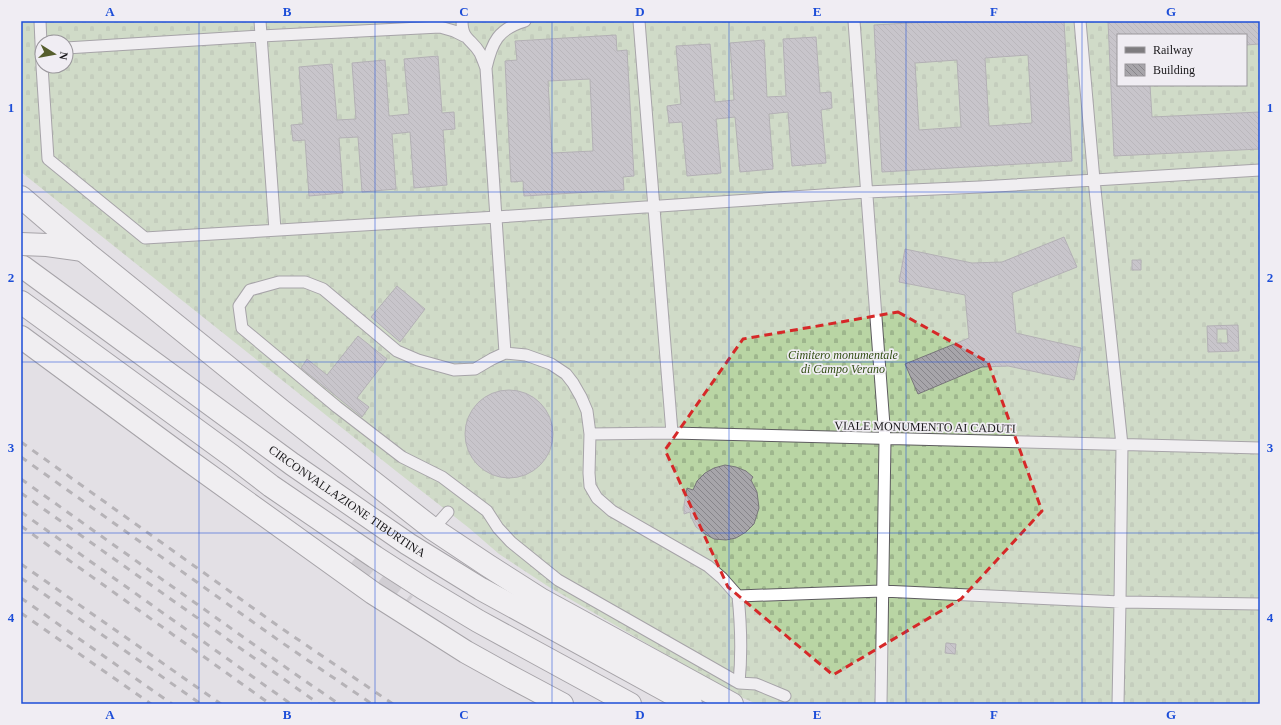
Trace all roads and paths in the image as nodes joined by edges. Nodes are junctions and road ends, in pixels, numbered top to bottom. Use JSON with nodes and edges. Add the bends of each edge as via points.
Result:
{"nodes":[{"id":1,"x":40,"y":21,"type":"edge"},
{"id":2,"x":260,"y":21,"type":"edge"},
{"id":3,"x":455,"y":21,"type":"edge"},
{"id":4,"x":462,"y":21,"type":"edge"},
{"id":5,"x":502,"y":21,"type":"edge"},
{"id":6,"x":525,"y":21,"type":"edge"},
{"id":7,"x":639,"y":21,"type":"edge"},
{"id":8,"x":854,"y":21,"type":"edge"},
{"id":9,"x":1080,"y":21,"type":"edge"},
{"id":10,"x":440,"y":27,"type":"junction"},
{"id":11,"x":41,"y":34,"type":"edge"},
{"id":12,"x":261,"y":36,"type":"junction"},
{"id":13,"x":497,"y":37,"type":"junction"},
{"id":14,"x":468,"y":39,"type":"junction"},
{"id":15,"x":74,"y":48,"type":"edge"},
{"id":16,"x":486,"y":68,"type":"junction"},
{"id":17,"x":43,"y":74,"type":"edge"},
{"id":18,"x":1260,"y":170,"type":"edge"},
{"id":19,"x":1094,"y":180,"type":"junction"},
{"id":20,"x":867,"y":192,"type":"junction"},
{"id":21,"x":21,"y":197,"type":"edge"},
{"id":22,"x":653,"y":206,"type":"junction"},
{"id":23,"x":496,"y":217,"type":"junction"},
{"id":24,"x":275,"y":230,"type":"junction"},
{"id":25,"x":21,"y":244,"type":"edge"},
{"id":26,"x":84,"y":251,"type":"junction"},
{"id":27,"x":23,"y":267,"type":"dead end"},
{"id":28,"x":21,"y":302,"type":"edge"},
{"id":29,"x":21,"y":337,"type":"edge"},
{"id":30,"x":505,"y":353,"type":"junction"},
{"id":31,"x":672,"y":433,"type":"junction"},
{"id":32,"x":590,"y":434,"type":"junction"},
{"id":33,"x":884,"y":439,"type":"junction"},
{"id":34,"x":1122,"y":445,"type":"junction"},
{"id":35,"x":1260,"y":448,"type":"edge"},
{"id":36,"x":271,"y":486,"type":"junction"},
{"id":37,"x":448,"y":512,"type":"dead end"},
{"id":38,"x":433,"y":529,"type":"junction"},
{"id":39,"x":352,"y":562,"type":"tunnel mouth"},
{"id":40,"x":882,"y":591,"type":"junction"},
{"id":41,"x":738,"y":596,"type":"junction"},
{"id":42,"x":1120,"y":602,"type":"junction"},
{"id":43,"x":1260,"y":604,"type":"edge"},
{"id":44,"x":739,"y":683,"type":"junction"},
{"id":45,"x":785,"y":696,"type":"dead end"},
{"id":46,"x":562,"y":704,"type":"edge"},
{"id":47,"x":630,"y":704,"type":"edge"},
{"id":48,"x":691,"y":704,"type":"edge"},
{"id":49,"x":732,"y":704,"type":"edge"},
{"id":50,"x":881,"y":704,"type":"edge"},
{"id":51,"x":1118,"y":704,"type":"edge"}],
"edges":[{"from":1,"to":11,"type":"lane"},
{"from":2,"to":12,"type":"lane"},
{"from":3,"to":10,"type":"lane"},
{"from":4,"to":14,"type":"lane","via":[[462,30]]},
{"from":5,"to":13,"type":"lane"},
{"from":6,"to":13,"type":"lane","via":[[511,26]]},
{"from":7,"to":22,"type":"lane"},
{"from":8,"to":20,"type":"lane"},
{"from":9,"to":19,"type":"lane"},
{"from":10,"to":12,"type":"lane"},
{"from":10,"to":14,"type":"lane"},
{"from":12,"to":15,"type":"lane"},
{"from":12,"to":24,"type":"lane"},
{"from":13,"to":14,"type":"lane","via":[[483,45]]},
{"from":13,"to":16,"type":"lane","via":[[489,52]]},
{"from":14,"to":16,"type":"lane","via":[[480,52]]},
{"from":16,"to":23,"type":"lane"},
{"from":17,"to":24,"type":"lane","via":[[48,159],[145,238]]},
{"from":18,"to":19,"type":"lane"},
{"from":19,"to":20,"type":"lane"},
{"from":19,"to":34,"type":"lane"},
{"from":20,"to":22,"type":"lane"},
{"from":20,"to":33,"type":"lane"},
{"from":21,"to":26,"type":"highway"},
{"from":22,"to":23,"type":"lane"},
{"from":22,"to":31,"type":"lane"},
{"from":23,"to":24,"type":"lane"},
{"from":23,"to":30,"type":"lane"},
{"from":25,"to":26,"type":"highway"},
{"from":26,"to":38,"type":"highway"},
{"from":27,"to":48,"type":"highway","name":"CIRCONVALLAZIONE TIBURTINA","via":[[292,464],[408,544],[487,593]]},
{"from":28,"to":36,"type":"highway"},
{"from":29,"to":46,"type":"highway","via":[[373,593],[466,652]]},
{"from":30,"to":32,"type":"lane","via":[[539,359],[566,374],[587,410]]},
{"from":30,"to":44,"type":"lane","via":[[475,369],[464,370],[454,370],[418,360],[398,351],[323,289],[305,282],[279,282],[250,290],[239,306],[242,328],[402,457],[442,477],[487,512],[511,542],[558,580]]},
{"from":31,"to":32,"type":"lane","name":"VIALE MONUMENTO AI CADUTI"},
{"from":31,"to":33,"type":"lane","name":"VIALE MONUMENTO AI CADUTI"},
{"from":32,"to":41,"type":"lane","via":[[590,486],[597,498],[612,511],[708,566]]},
{"from":33,"to":34,"type":"lane","name":"VIALE MONUMENTO AI CADUTI"},
{"from":33,"to":40,"type":"lane"},
{"from":34,"to":35,"type":"lane","name":"VIALE MONUMENTO AI CADUTI"},
{"from":34,"to":42,"type":"lane"},
{"from":36,"to":39,"type":"highway"},
{"from":36,"to":47,"type":"highway","via":[[423,588],[503,636]]},
{"from":37,"to":38,"type":"lane"},
{"from":38,"to":49,"type":"highway","via":[[542,600]]},
{"from":40,"to":41,"type":"lane"},
{"from":40,"to":42,"type":"lane"},
{"from":40,"to":50,"type":"lane"},
{"from":41,"to":44,"type":"lane","via":[[742,659]]},
{"from":42,"to":43,"type":"lane"},
{"from":42,"to":51,"type":"lane"},
{"from":44,"to":45,"type":"lane","via":[[756,684]]}]}
